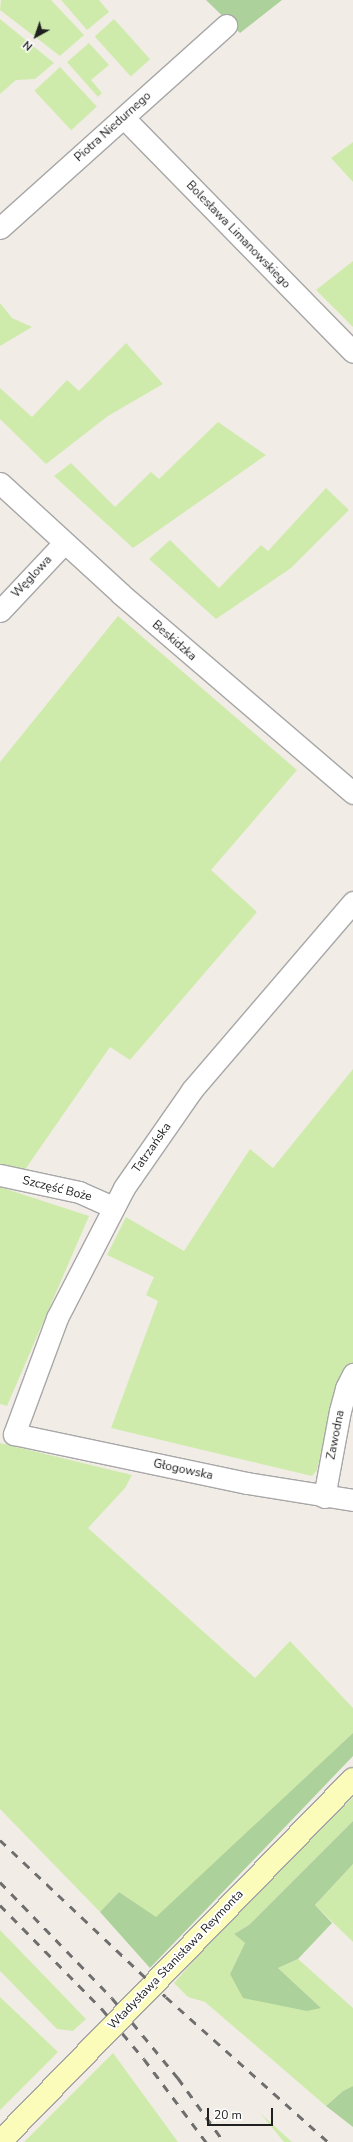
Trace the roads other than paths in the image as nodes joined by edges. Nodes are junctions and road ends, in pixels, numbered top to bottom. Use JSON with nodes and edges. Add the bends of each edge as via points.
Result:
{"nodes":[{"id":1,"x":226,"y":26,"type":"dead end"},
{"id":2,"x":124,"y":118,"type":"junction"},
{"id":3,"x":0,"y":228,"type":"edge"},
{"id":4,"x":353,"y":352,"type":"edge"},
{"id":5,"x":0,"y":483,"type":"edge"},
{"id":6,"x":64,"y":543,"type":"junction"},
{"id":7,"x":0,"y":611,"type":"edge"},
{"id":8,"x":353,"y":793,"type":"edge"},
{"id":9,"x":353,"y":902,"type":"edge"},
{"id":10,"x":0,"y":1175,"type":"edge"},
{"id":11,"x":112,"y":1207,"type":"junction"},
{"id":12,"x":353,"y":1374,"type":"edge"},
{"id":13,"x":14,"y":1434,"type":"joint"},
{"id":14,"x":324,"y":1497,"type":"junction"},
{"id":15,"x":353,"y":1500,"type":"edge"},
{"id":16,"x":353,"y":1779,"type":"edge"},
{"id":17,"x":0,"y":2142,"type":"edge"}],
"edges":[{"from":1,"to":2,"type":"street","name":"Piotra Niedurnego"},
{"from":2,"to":3,"type":"street","name":"Piotra Niedurnego"},
{"from":2,"to":4,"type":"street","name":"Bolesława Limanowskiego"},
{"from":5,"to":6,"type":"street","name":"Beskidzka"},
{"from":6,"to":7,"type":"street","name":"Węglowa"},
{"from":6,"to":8,"type":"street","name":"Beskidzka"},
{"from":9,"to":11,"type":"street","name":"Tatrzańska","via":[[192,1090]]},
{"from":10,"to":11,"type":"street","name":"Szczęść Boże","via":[[79,1192]]},
{"from":11,"to":13,"type":"street","name":"Tatrzańska","via":[[57,1318]]},
{"from":12,"to":14,"type":"street","name":"Zawodna","via":[[340,1411]]},
{"from":13,"to":14,"type":"street","name":"Głogowska"},
{"from":14,"to":15,"type":"street","name":"Głogowska"},
{"from":16,"to":17,"type":"street","name":"Władysława Stanisława Reymonta"}]}
